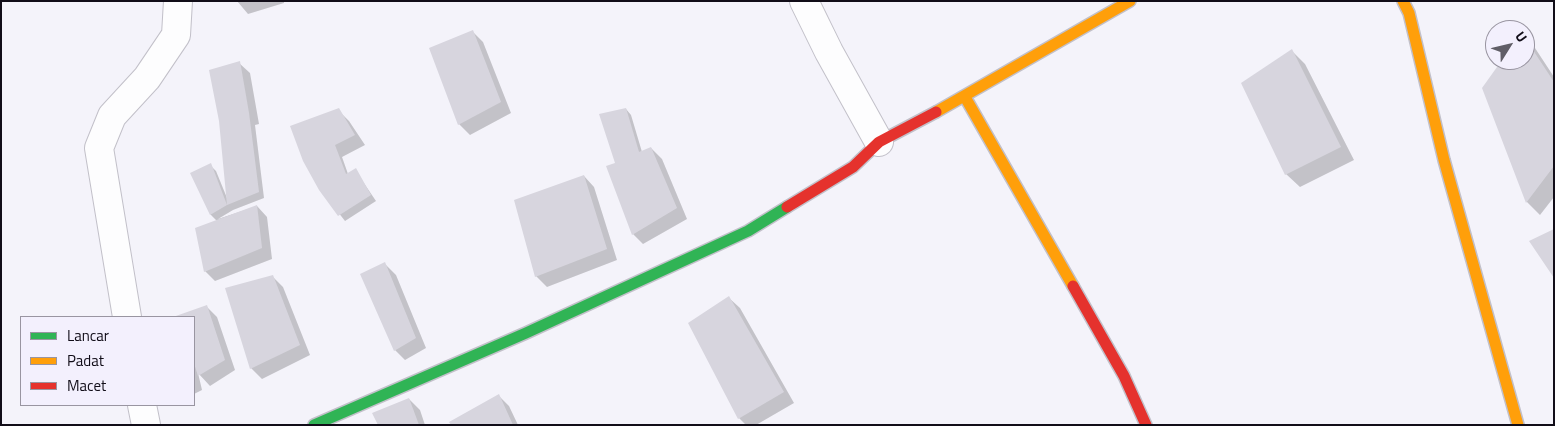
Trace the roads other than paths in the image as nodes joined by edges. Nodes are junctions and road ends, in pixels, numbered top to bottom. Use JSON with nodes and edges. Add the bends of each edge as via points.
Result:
{"nodes":[{"id":1,"x":178,"y":1,"type":"edge"},
{"id":2,"x":804,"y":1,"type":"edge"},
{"id":3,"x":1130,"y":1,"type":"edge"},
{"id":4,"x":1403,"y":1,"type":"edge"},
{"id":5,"x":965,"y":97,"type":"junction"},
{"id":6,"x":879,"y":142,"type":"junction"},
{"id":7,"x":127,"y":316,"type":"edge"},
{"id":8,"x":142,"y":406,"type":"edge"},
{"id":9,"x":146,"y":425,"type":"edge"},
{"id":10,"x":314,"y":425,"type":"edge"},
{"id":11,"x":1146,"y":425,"type":"edge"},
{"id":12,"x":1518,"y":425,"type":"edge"}],
"edges":[{"from":1,"to":7,"type":"street","via":[[176,35],[147,78],[112,116],[99,148]]},
{"from":2,"to":6,"type":"street"},
{"from":3,"to":5,"type":"street"},
{"from":4,"to":12,"type":"street","via":[[1409,13],[1444,160]]},
{"from":5,"to":6,"type":"street"},
{"from":5,"to":11,"type":"street","via":[[1124,376]]},
{"from":6,"to":10,"type":"street","via":[[853,167],[748,231],[526,333]]},
{"from":8,"to":9,"type":"street"}]}
